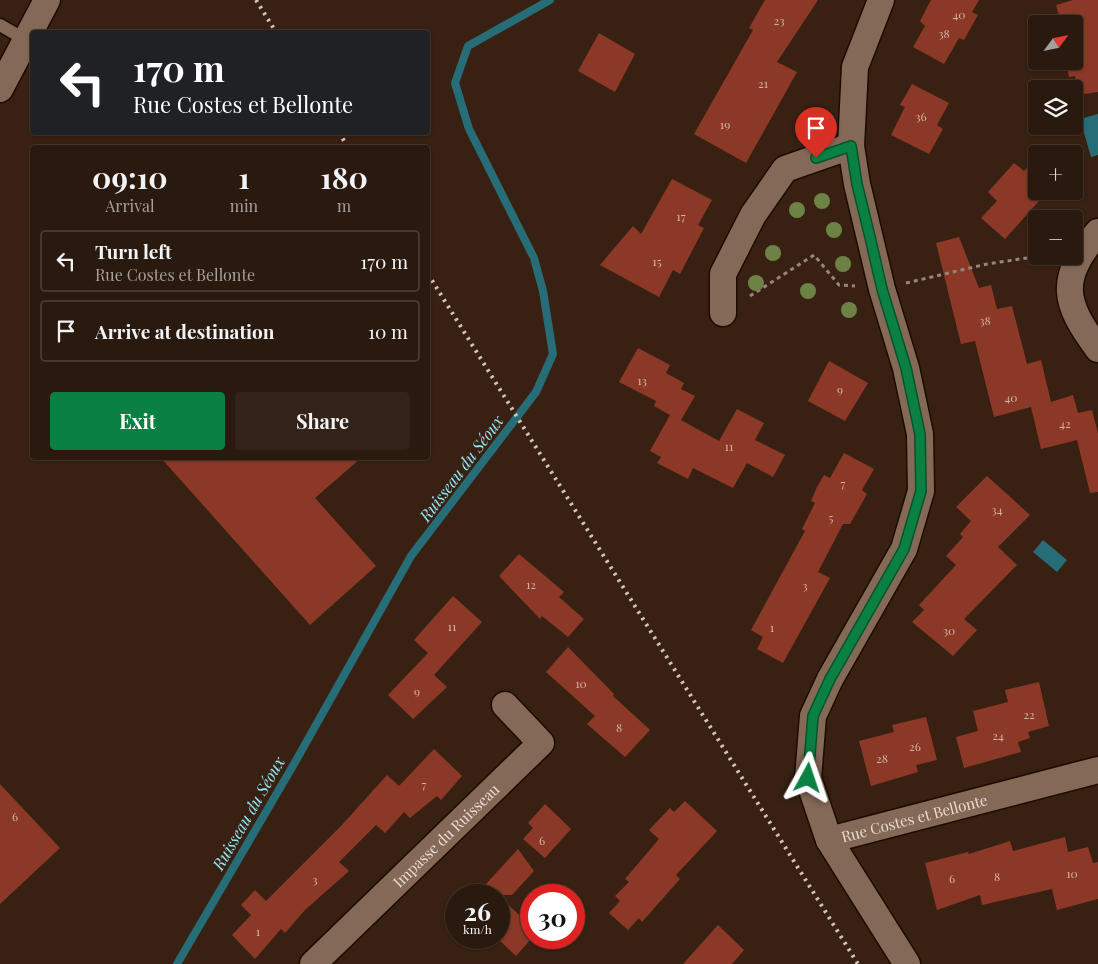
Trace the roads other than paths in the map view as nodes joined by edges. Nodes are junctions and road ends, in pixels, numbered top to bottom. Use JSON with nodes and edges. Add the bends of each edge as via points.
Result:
{"nodes":[{"id":1,"x":47,"y":0,"type":"edge"},
{"id":2,"x":881,"y":0,"type":"edge"},
{"id":3,"x":0,"y":25,"type":"edge"},
{"id":4,"x":31,"y":30,"type":"edge"},
{"id":5,"x":30,"y":32,"type":"edge"},
{"id":6,"x":26,"y":40,"type":"junction"},
{"id":7,"x":0,"y":89,"type":"edge"},
{"id":8,"x":851,"y":146,"type":"junction"},
{"id":9,"x":1098,"y":232,"type":"edge"},
{"id":10,"x":723,"y":313,"type":"road end"},
{"id":11,"x":1098,"y":349,"type":"edge"},
{"id":12,"x":504,"y":705,"type":"dead end"},
{"id":13,"x":1098,"y":770,"type":"edge"},
{"id":14,"x":829,"y":840,"type":"junction"},
{"id":15,"x":313,"y":964,"type":"edge"},
{"id":16,"x":907,"y":964,"type":"edge"}],
"edges":[{"from":1,"to":4,"type":"street"},
{"from":2,"to":8,"type":"street","name":"Rue Costes et Bellonte","via":[[855,67]]},
{"from":3,"to":6,"type":"lane"},
{"from":5,"to":6,"type":"street"},
{"from":6,"to":7,"type":"street"},
{"from":8,"to":10,"type":"street","via":[[785,168],[753,215],[722,274]]},
{"from":8,"to":14,"type":"street","name":"Rue Costes et Bellonte","via":[[882,289],[906,368],[920,434],[921,491],[904,549],[830,679],[813,716],[808,778]]},
{"from":9,"to":11,"type":"street","via":[[1077,262],[1071,277],[1070,299],[1082,327]]},
{"from":12,"to":15,"type":"street","name":"Impasse du Ruisseau","via":[[541,743]]},
{"from":13,"to":14,"type":"street","name":"Rue Costes et Bellonte"},
{"from":14,"to":16,"type":"street"}]}
